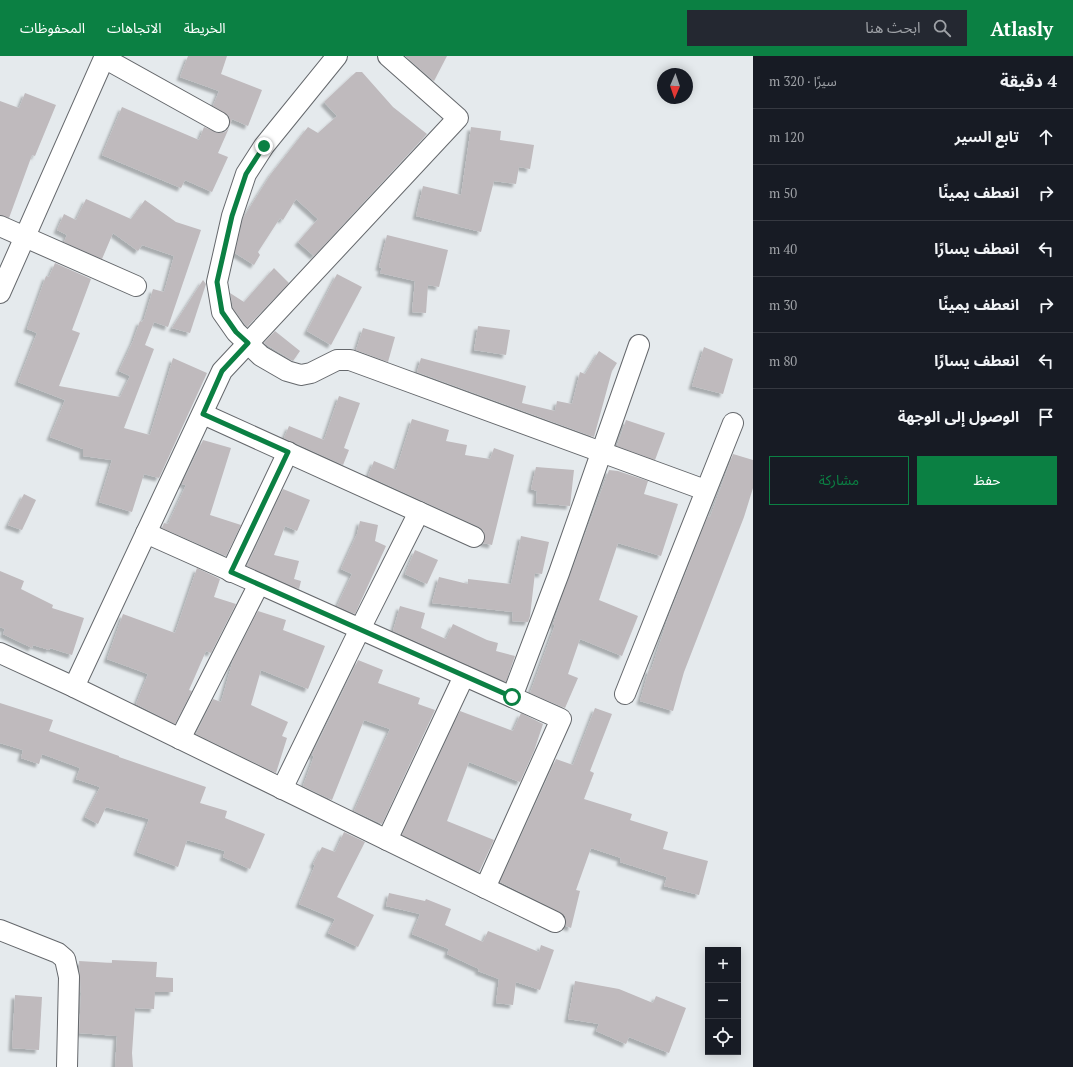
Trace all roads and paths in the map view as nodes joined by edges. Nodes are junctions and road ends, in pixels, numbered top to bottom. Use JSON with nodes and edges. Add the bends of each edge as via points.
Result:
{"nodes":[{"id":1,"x":337,"y":56,"type":"edge"},
{"id":2,"x":388,"y":56,"type":"edge"},
{"id":3,"x":105,"y":57,"type":"edge"},
{"id":4,"x":219,"y":122,"type":"dead end"},
{"id":5,"x":0,"y":226,"type":"edge"},
{"id":6,"x":24,"y":237,"type":"junction"},
{"id":7,"x":136,"y":286,"type":"dead end"},
{"id":8,"x":0,"y":293,"type":"edge"},
{"id":9,"x":248,"y":343,"type":"junction"},
{"id":10,"x":639,"y":345,"type":"dead end"},
{"id":11,"x":203,"y":414,"type":"junction"},
{"id":12,"x":733,"y":423,"type":"dead end"},
{"id":13,"x":288,"y":452,"type":"junction"},
{"id":14,"x":600,"y":452,"type":"junction"},
{"id":15,"x":705,"y":490,"type":"junction"},
{"id":16,"x":419,"y":512,"type":"junction"},
{"id":17,"x":146,"y":533,"type":"junction"},
{"id":18,"x":474,"y":537,"type":"dead end"},
{"id":19,"x":231,"y":572,"type":"junction"},
{"id":20,"x":259,"y":584,"type":"junction"},
{"id":21,"x":360,"y":629,"type":"junction"},
{"id":22,"x":0,"y":653,"type":"edge"},
{"id":23,"x":464,"y":676,"type":"junction"},
{"id":24,"x":74,"y":687,"type":"junction"},
{"id":25,"x":625,"y":694,"type":"dead end"},
{"id":26,"x":512,"y":697,"type":"junction"},
{"id":27,"x":180,"y":739,"type":"junction"},
{"id":28,"x":282,"y":789,"type":"junction"},
{"id":29,"x":387,"y":840,"type":"junction"},
{"id":30,"x":485,"y":888,"type":"junction"},
{"id":31,"x":554,"y":922,"type":"dead end"},
{"id":32,"x":0,"y":930,"type":"edge"},
{"id":33,"x":67,"y":1067,"type":"edge"}],
"edges":[{"from":1,"to":9,"type":"street","via":[[264,146],[246,174],[232,216],[217,282],[222,312],[236,332]]},
{"from":2,"to":9,"type":"street","via":[[458,118]]},
{"from":3,"to":4,"type":"street"},
{"from":3,"to":6,"type":"street"},
{"from":5,"to":6,"type":"street"},
{"from":6,"to":7,"type":"street"},
{"from":6,"to":8,"type":"street"},
{"from":9,"to":11,"type":"street","via":[[222,371]]},
{"from":9,"to":14,"type":"street","via":[[261,356],[301,376],[337,360],[350,360]]},
{"from":10,"to":14,"type":"street"},
{"from":11,"to":13,"type":"street"},
{"from":11,"to":17,"type":"street"},
{"from":12,"to":15,"type":"street"},
{"from":13,"to":16,"type":"street"},
{"from":13,"to":19,"type":"street"},
{"from":14,"to":15,"type":"street"},
{"from":14,"to":26,"type":"street","via":[[559,573]]},
{"from":15,"to":25,"type":"street"},
{"from":16,"to":18,"type":"street"},
{"from":16,"to":21,"type":"street"},
{"from":17,"to":19,"type":"street"},
{"from":17,"to":24,"type":"street"},
{"from":19,"to":20,"type":"street"},
{"from":20,"to":21,"type":"street"},
{"from":20,"to":27,"type":"street"},
{"from":21,"to":23,"type":"street"},
{"from":21,"to":28,"type":"street"},
{"from":22,"to":24,"type":"street"},
{"from":23,"to":26,"type":"street"},
{"from":23,"to":29,"type":"street"},
{"from":24,"to":27,"type":"street"},
{"from":26,"to":30,"type":"street","via":[[561,719]]},
{"from":27,"to":28,"type":"street"},
{"from":28,"to":29,"type":"street"},
{"from":29,"to":30,"type":"street"},
{"from":30,"to":31,"type":"street"},
{"from":32,"to":33,"type":"street","via":[[58,953],[65,959],[69,976]]}]}
